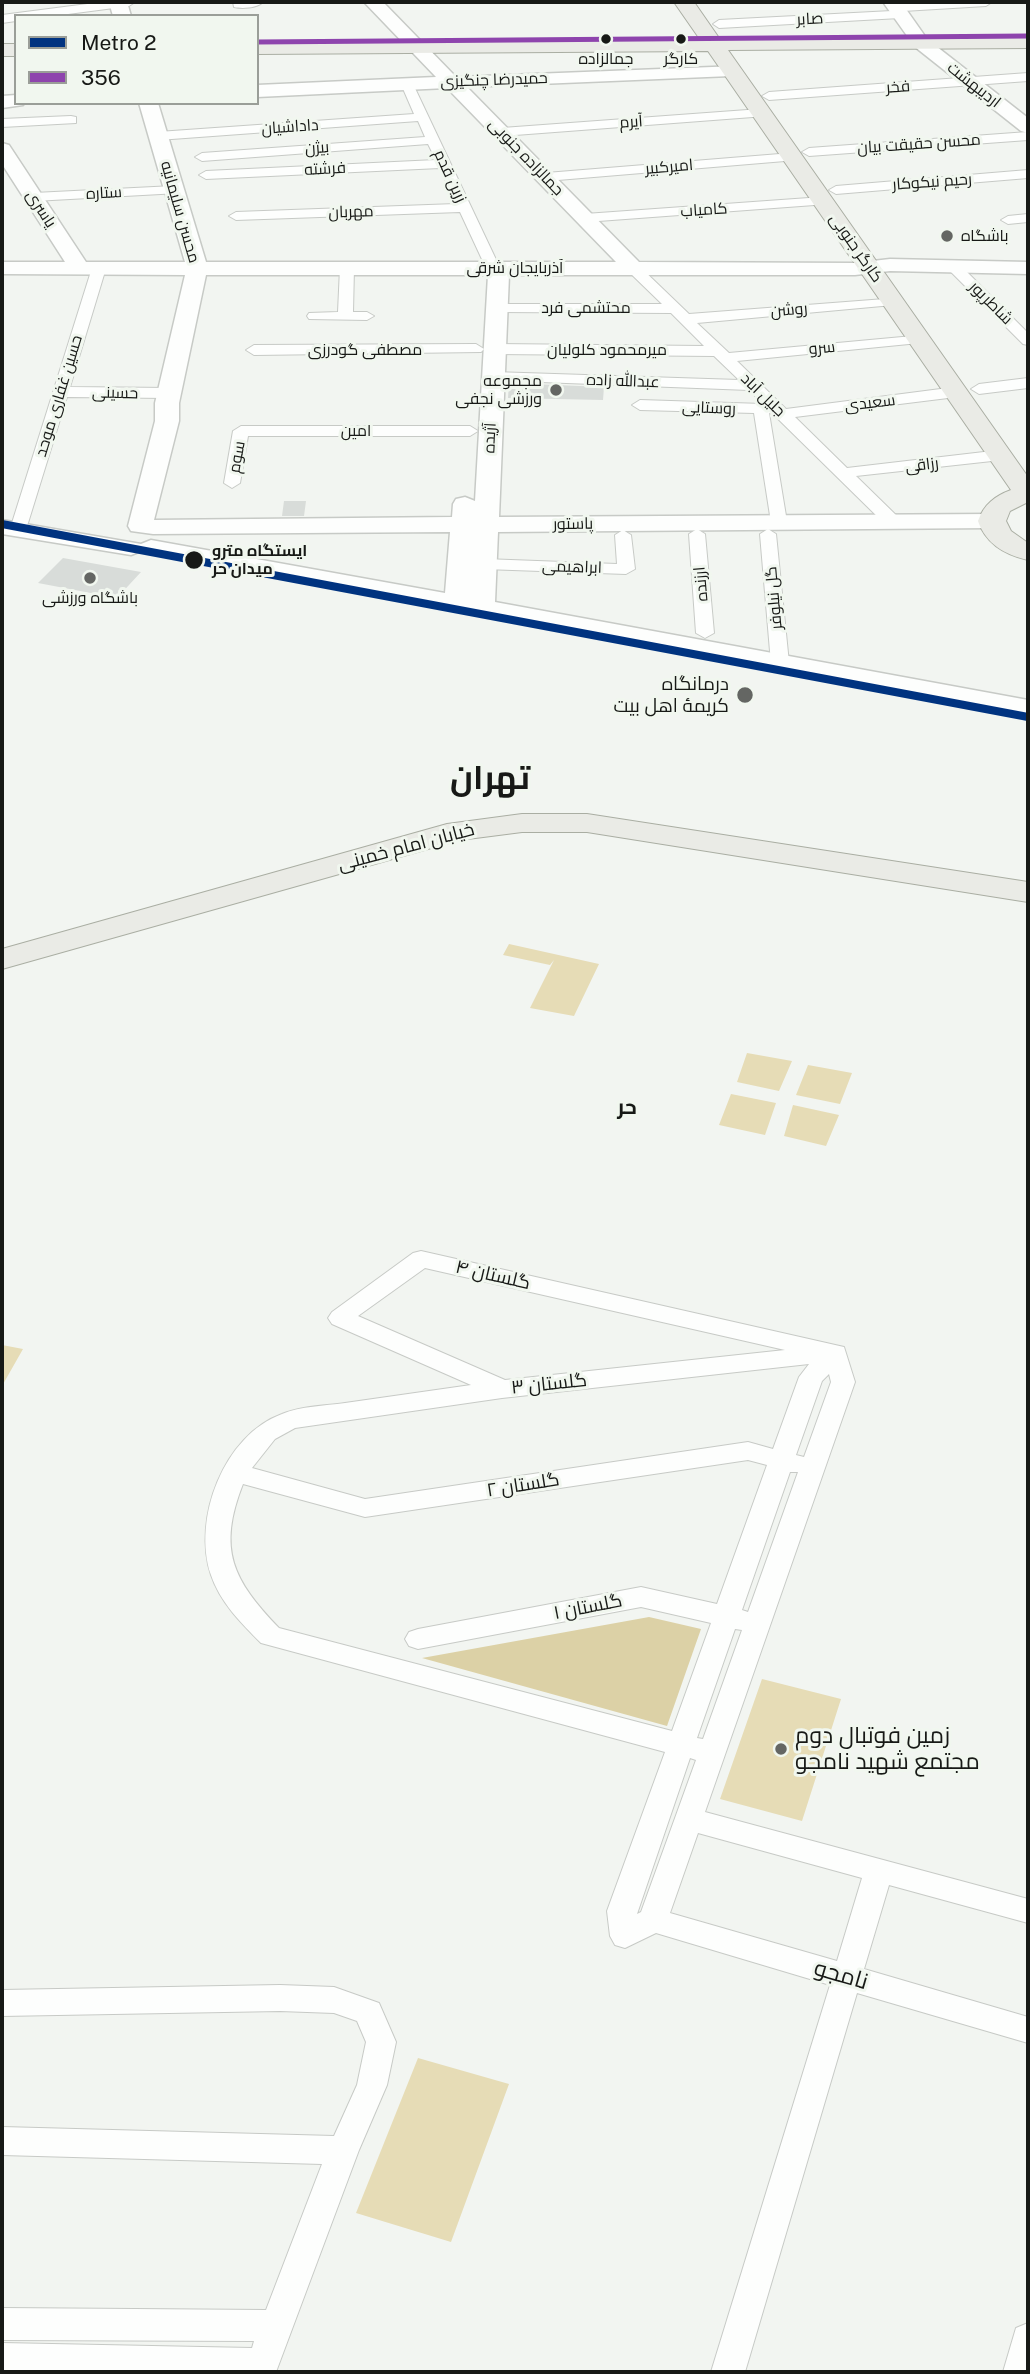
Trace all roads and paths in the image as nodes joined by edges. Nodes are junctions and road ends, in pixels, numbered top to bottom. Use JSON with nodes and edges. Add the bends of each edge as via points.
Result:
{"nodes":[{"id":1,"x":257,"y":2,"type":"edge"},
{"id":2,"x":373,"y":2,"type":"edge"},
{"id":3,"x":684,"y":2,"type":"edge"},
{"id":4,"x":704,"y":2,"type":"edge"},
{"id":5,"x":986,"y":2,"type":"edge"},
{"id":6,"x":238,"y":4,"type":"dead end"},
{"id":7,"x":122,"y":6,"type":"edge"},
{"id":8,"x":896,"y":8,"type":"edge"},
{"id":9,"x":40,"y":14,"type":"edge"},
{"id":10,"x":722,"y":37,"type":"junction"},
{"id":11,"x":1028,"y":42,"type":"edge"},
{"id":12,"x":921,"y":43,"type":"junction"},
{"id":13,"x":418,"y":47,"type":"junction"},
{"id":14,"x":259,"y":48,"type":"edge"},
{"id":15,"x":731,"y":70,"type":"junction"},
{"id":16,"x":1028,"y":77,"type":"edge"},
{"id":17,"x":454,"y":82,"type":"junction"},
{"id":18,"x":972,"y":83,"type":"junction"},
{"id":19,"x":407,"y":84,"type":"junction"},
{"id":20,"x":259,"y":91,"type":"edge"},
{"id":21,"x":765,"y":104,"type":"junction"},
{"id":22,"x":149,"y":105,"type":"edge"},
{"id":23,"x":422,"y":117,"type":"junction"},
{"id":24,"x":71,"y":120,"type":"dead end"},
{"id":25,"x":2,"y":123,"type":"edge"},
{"id":26,"x":1028,"y":128,"type":"edge"},
{"id":27,"x":502,"y":132,"type":"junction"},
{"id":28,"x":158,"y":136,"type":"junction"},
{"id":29,"x":433,"y":140,"type":"junction"},
{"id":30,"x":2,"y":149,"type":"edge"},
{"id":31,"x":800,"y":154,"type":"junction"},
{"id":32,"x":202,"y":157,"type":"dead end"},
{"id":33,"x":444,"y":164,"type":"junction"},
{"id":34,"x":1028,"y":174,"type":"edge"},
{"id":35,"x":206,"y":175,"type":"dead end"},
{"id":36,"x":546,"y":177,"type":"junction"},
{"id":37,"x":174,"y":190,"type":"junction"},
{"id":38,"x":829,"y":195,"type":"junction"},
{"id":39,"x":34,"y":197,"type":"junction"},
{"id":40,"x":465,"y":208,"type":"junction"},
{"id":41,"x":236,"y":216,"type":"dead end"},
{"id":42,"x":585,"y":218,"type":"junction"},
{"id":43,"x":1028,"y":218,"type":"edge"},
{"id":44,"x":1009,"y":220,"type":"dead end"},
{"id":45,"x":880,"y":266,"type":"junction"},
{"id":46,"x":953,"y":266,"type":"junction"},
{"id":47,"x":2,"y":268,"type":"edge"},
{"id":48,"x":90,"y":268,"type":"junction"},
{"id":49,"x":197,"y":268,"type":"junction"},
{"id":50,"x":347,"y":268,"type":"junction"},
{"id":51,"x":491,"y":268,"type":"junction"},
{"id":52,"x":633,"y":268,"type":"junction"},
{"id":53,"x":1028,"y":268,"type":"edge"},
{"id":54,"x":893,"y":301,"type":"junction"},
{"id":55,"x":497,"y":308,"type":"junction"},
{"id":56,"x":681,"y":314,"type":"junction"},
{"id":57,"x":314,"y":316,"type":"dead end"},
{"id":58,"x":345,"y":316,"type":"junction"},
{"id":59,"x":366,"y":316,"type":"dead end"},
{"id":60,"x":919,"y":338,"type":"junction"},
{"id":61,"x":1028,"y":341,"type":"edge"},
{"id":62,"x":485,"y":349,"type":"junction"},
{"id":63,"x":254,"y":350,"type":"dead end"},
{"id":64,"x":722,"y":355,"type":"junction"},
{"id":65,"x":494,"y":377,"type":"junction"},
{"id":66,"x":1028,"y":383,"type":"edge"},
{"id":67,"x":753,"y":385,"type":"junction"},
{"id":68,"x":968,"y":391,"type":"junction"},
{"id":69,"x":60,"y":392,"type":"junction"},
{"id":70,"x":168,"y":398,"type":"junction"},
{"id":71,"x":640,"y":405,"type":"dead end"},
{"id":72,"x":761,"y":410,"type":"junction"},
{"id":73,"x":781,"y":412,"type":"junction"},
{"id":74,"x":241,"y":431,"type":"joint"},
{"id":75,"x":470,"y":431,"type":"junction"},
{"id":76,"x":1021,"y":454,"type":"edge"},
{"id":77,"x":843,"y":472,"type":"junction"},
{"id":78,"x":232,"y":482,"type":"dead end"},
{"id":79,"x":1028,"y":494,"type":"edge"},
{"id":80,"x":893,"y":522,"type":"junction"},
{"id":81,"x":8,"y":523,"type":"edge"},
{"id":82,"x":995,"y":527,"type":"junction"},
{"id":83,"x":725,"y":528,"type":"junction"},
{"id":84,"x":773,"y":528,"type":"junction"},
{"id":85,"x":474,"y":530,"type":"junction"},
{"id":86,"x":517,"y":530,"type":"junction"},
{"id":87,"x":697,"y":534,"type":"junction"},
{"id":88,"x":623,"y":535,"type":"junction"},
{"id":89,"x":147,"y":538,"type":"junction"},
{"id":90,"x":1028,"y":552,"type":"edge"},
{"id":91,"x":484,"y":564,"type":"junction"},
{"id":92,"x":470,"y":605,"type":"junction"},
{"id":93,"x":705,"y":633,"type":"dead end"},
{"id":94,"x":780,"y":663,"type":"junction"},
{"id":95,"x":1028,"y":708,"type":"edge"},
{"id":96,"x":1028,"y":892,"type":"edge"},
{"id":97,"x":1028,"y":910,"type":"edge"},
{"id":98,"x":200,"y":916,"type":"junction"},
{"id":99,"x":2,"y":959,"type":"edge"},
{"id":100,"x":2,"y":984,"type":"edge"},
{"id":101,"x":835,"y":1353,"type":"junction"},
{"id":102,"x":502,"y":1389,"type":"junction"},
{"id":103,"x":782,"y":1460,"type":"junction"},
{"id":104,"x":813,"y":1468,"type":"junction"},
{"id":105,"x":236,"y":1474,"type":"junction"},
{"id":106,"x":726,"y":1617,"type":"junction"},
{"id":107,"x":758,"y":1624,"type":"junction"},
{"id":108,"x":418,"y":1639,"type":"dead end"},
{"id":109,"x":681,"y":1745,"type":"junction"},
{"id":110,"x":712,"y":1753,"type":"junction"},
{"id":111,"x":689,"y":1819,"type":"junction"},
{"id":112,"x":878,"y":1870,"type":"junction"},
{"id":113,"x":1028,"y":1911,"type":"edge"},
{"id":114,"x":653,"y":1920,"type":"junction"},
{"id":115,"x":848,"y":1977,"type":"junction"},
{"id":116,"x":2,"y":2003,"type":"edge"},
{"id":117,"x":1028,"y":2030,"type":"edge"},
{"id":118,"x":2,"y":2141,"type":"edge"},
{"id":119,"x":343,"y":2150,"type":"junction"},
{"id":120,"x":2,"y":2324,"type":"edge"},
{"id":121,"x":277,"y":2326,"type":"junction"},
{"id":122,"x":1028,"y":2339,"type":"edge"},
{"id":123,"x":2,"y":2359,"type":"edge"},
{"id":124,"x":261,"y":2368,"type":"edge"},
{"id":125,"x":728,"y":2372,"type":"edge"},
{"id":126,"x":1020,"y":2372,"type":"edge"}],
"edges":[{"from":1,"to":6,"type":"street"},
{"from":2,"to":13,"type":"main road"},
{"from":3,"to":10,"type":"main road","name":"کارگر جنوبی"},
{"from":4,"to":10,"type":"main road"},
{"from":5,"to":8,"type":"street","name":"صابر"},
{"from":7,"to":9,"type":"street"},
{"from":8,"to":10,"type":"street","name":"صابر"},
{"from":8,"to":12,"type":"main road","name":"اردیبهشت"},
{"from":10,"to":12,"type":"main road"},
{"from":10,"to":13,"type":"main road"},
{"from":10,"to":15,"type":"main road","name":"کارگر جنوبی"},
{"from":10,"to":21,"type":"main road","name":"کارگر جنوبی"},
{"from":11,"to":12,"type":"main road"},
{"from":12,"to":18,"type":"main road","name":"اردیبهشت"},
{"from":13,"to":14,"type":"main road"},
{"from":13,"to":17,"type":"main road","name":"جمالزاده جنوبی"},
{"from":15,"to":17,"type":"main road","name":"حمیدرضا چنگیزی"},
{"from":15,"to":21,"type":"main road","name":"کارگر جنوبی"},
{"from":16,"to":18,"type":"street","name":"فخر"},
{"from":17,"to":19,"type":"main road","name":"حمیدرضا چنگیزی"},
{"from":17,"to":27,"type":"main road","name":"جمالزاده جنوبی"},
{"from":18,"to":21,"type":"street","name":"فخر"},
{"from":18,"to":26,"type":"main road","name":"اردیبهشت"},
{"from":19,"to":20,"type":"main road","name":"حمیدرضا چنگیزی"},
{"from":19,"to":23,"type":"street","name":"زرین قدم"},
{"from":21,"to":27,"type":"street","name":"آیرم"},
{"from":21,"to":31,"type":"main road","name":"کارگر جنوبی"},
{"from":22,"to":28,"type":"main road","name":"محسن سلیمانیه"},
{"from":23,"to":28,"type":"street","name":"داداشیان"},
{"from":23,"to":29,"type":"street","name":"زرین قدم"},
{"from":24,"to":25,"type":"street"},
{"from":26,"to":31,"type":"street","name":"محسن حقیقت بیان"},
{"from":27,"to":36,"type":"main road","name":"جمالزاده جنوبی"},
{"from":28,"to":37,"type":"main road","name":"محسن سلیمانیه"},
{"from":29,"to":32,"type":"street","name":"بیژن"},
{"from":29,"to":33,"type":"street","name":"زرین قدم"},
{"from":30,"to":39,"type":"main road","name":"یاسری"},
{"from":31,"to":36,"type":"street","name":"امیرکبیر"},
{"from":31,"to":38,"type":"main road","name":"کارگر جنوبی"},
{"from":33,"to":35,"type":"street","name":"فرشته"},
{"from":33,"to":40,"type":"street","name":"زرین قدم"},
{"from":34,"to":38,"type":"street","name":"رحیم نیکوکار"},
{"from":36,"to":42,"type":"main road","name":"جمالزاده جنوبی"},
{"from":37,"to":39,"type":"street","name":"ستاره"},
{"from":37,"to":49,"type":"main road","name":"محسن سلیمانیه"},
{"from":38,"to":42,"type":"street","name":"کامیاب"},
{"from":38,"to":45,"type":"main road","name":"کارگر جنوبی"},
{"from":39,"to":48,"type":"main road","name":"یاسری"},
{"from":40,"to":41,"type":"street","name":"مهربان"},
{"from":40,"to":51,"type":"street","name":"زرین قدم"},
{"from":42,"to":52,"type":"main road","name":"جمالزاده جنوبی"},
{"from":43,"to":44,"type":"street"},
{"from":45,"to":46,"type":"main road","name":"آذربایجان شرقی"},
{"from":45,"to":52,"type":"main road","name":"آذربایجان شرقی"},
{"from":45,"to":54,"type":"main road","name":"کارگر جنوبی"},
{"from":45,"to":68,"type":"main road","name":"کارگر جنوبی"},
{"from":46,"to":53,"type":"main road","name":"آذربایجان شرقی"},
{"from":46,"to":61,"type":"street","name":"شاطرپور"},
{"from":47,"to":48,"type":"main road","name":"آذربایجان شرقی"},
{"from":48,"to":49,"type":"main road","name":"آذربایجان شرقی"},
{"from":48,"to":69,"type":"street","name":"حسین غفاری موحد"},
{"from":49,"to":50,"type":"main road","name":"آذربایجان شرقی"},
{"from":49,"to":70,"type":"main road","name":"محسن سلیمانیه"},
{"from":50,"to":51,"type":"main road","name":"آذربایجان شرقی"},
{"from":50,"to":58,"type":"street"},
{"from":51,"to":52,"type":"main road","name":"آذربایجان شرقی"},
{"from":51,"to":55,"type":"main road","name":"آژیده"},
{"from":51,"to":62,"type":"main road","name":"آژیده"},
{"from":52,"to":56,"type":"street","name":"جلیل آباد"},
{"from":54,"to":56,"type":"street","name":"روشن"},
{"from":54,"to":60,"type":"main road","name":"کارگر جنوبی"},
{"from":55,"to":56,"type":"street","name":"محتشمی فرد"},
{"from":55,"to":62,"type":"main road","name":"آژیده"},
{"from":56,"to":64,"type":"street","name":"جلیل آباد"},
{"from":57,"to":58,"type":"street"},
{"from":58,"to":59,"type":"street"},
{"from":60,"to":64,"type":"street","name":"سرو"},
{"from":60,"to":68,"type":"main road","name":"کارگر جنوبی"},
{"from":62,"to":63,"type":"street","name":"مصطفی گودرزی"},
{"from":62,"to":64,"type":"street","name":"میرمحمود کلولیان"},
{"from":62,"to":65,"type":"main road","name":"آژیده"},
{"from":62,"to":75,"type":"main road","name":"آژیده"},
{"from":64,"to":67,"type":"street","name":"جلیل آباد"},
{"from":65,"to":67,"type":"street","name":"عبدالله زاده"},
{"from":65,"to":85,"type":"main road","name":"آژیده"},
{"from":66,"to":68,"type":"street"},
{"from":67,"to":73,"type":"street","name":"جلیل آباد"},
{"from":68,"to":73,"type":"street","name":"سعیدی"},
{"from":68,"to":76,"type":"main road","name":"کارگر جنوبی"},
{"from":69,"to":70,"type":"street","name":"حسینی"},
{"from":69,"to":81,"type":"street","name":"حسین غفاری موحد"},
{"from":70,"to":89,"type":"main road","name":"محسن سلیمانیه","via":[[149,421]]},
{"from":71,"to":72,"type":"street","name":"روستایی"},
{"from":72,"to":73,"type":"street","name":"روستایی"},
{"from":72,"to":84,"type":"street","name":"گل نیلوفر"},
{"from":73,"to":77,"type":"street","name":"جلیل آباد"},
{"from":74,"to":75,"type":"street","name":"امین"},
{"from":74,"to":78,"type":"street","name":"سوم"},
{"from":75,"to":85,"type":"main road","name":"آژیده"},
{"from":76,"to":77,"type":"street","name":"رزاقی"},
{"from":76,"to":79,"type":"main road","name":"کارگر جنوبی"},
{"from":77,"to":80,"type":"street","name":"جلیل آباد"},
{"from":79,"to":82,"type":"main road","via":[[998,507]]},
{"from":80,"to":82,"type":"main road","name":"پاستور"},
{"from":80,"to":84,"type":"main road","name":"پاستور"},
{"from":81,"to":89,"type":"main road"},
{"from":82,"to":84,"type":"main road","name":"پاستور"},
{"from":82,"to":90,"type":"main road","via":[[1006,542]]},
{"from":83,"to":84,"type":"main road","name":"پاستور"},
{"from":83,"to":86,"type":"main road","name":"پاستور"},
{"from":83,"to":87,"type":"main road","name":"پاستور"},
{"from":84,"to":94,"type":"street","name":"گل نیلوفر","via":[[765,584]]},
{"from":85,"to":86,"type":"main road","name":"پاستور"},
{"from":85,"to":89,"type":"main road","name":"پاستور"},
{"from":85,"to":91,"type":"main road","name":"آژیده"},
{"from":85,"to":92,"type":"main road","name":"آژیده"},
{"from":86,"to":88,"type":"main road","name":"پاستور"},
{"from":87,"to":88,"type":"main road","name":"پاستور"},
{"from":87,"to":93,"type":"street","name":"ارزنده"},
{"from":88,"to":91,"type":"street","name":"ابراهیمی","via":[[626,569]]},
{"from":89,"to":92,"type":"main road"},
{"from":91,"to":92,"type":"main road","name":"آژیده"},
{"from":92,"to":94,"type":"main road"},
{"from":94,"to":95,"type":"main road"},
{"from":96,"to":98,"type":"main road","name":"خیابان امام خمینی","via":[[555,821],[457,831]]},
{"from":97,"to":98,"type":"main road","name":"خیابان امام خمینی","via":[[571,843],[469,853]]},
{"from":98,"to":99,"type":"main road","name":"خیابان امام خمینی"},
{"from":98,"to":100,"type":"main road","name":"خیابان امام خمینی"},
{"from":101,"to":102,"type":"street","name":"گلستان ۳"},
{"from":101,"to":102,"type":"street","name":"گلستان ۴","via":[[421,1259],[340,1318]]},
{"from":101,"to":103,"type":"street","via":[[811,1377]]},
{"from":101,"to":104,"type":"street","via":[[843,1382]]},
{"from":102,"to":105,"type":"street","name":"گلستان ۳","via":[[290,1420],[267,1432]]},
{"from":103,"to":104,"type":"street","name":"گلستان ۲"},
{"from":103,"to":105,"type":"street","name":"گلستان ۲","via":[[748,1451],[365,1508]]},
{"from":103,"to":106,"type":"street"},
{"from":104,"to":107,"type":"street"},
{"from":105,"to":109,"type":"street","via":[[224,1498],[217,1551],[240,1605],[270,1636]]},
{"from":106,"to":107,"type":"street","name":"گلستان ۱"},
{"from":106,"to":108,"type":"street","name":"گلستان ۱","via":[[641,1597]]},
{"from":106,"to":109,"type":"street"},
{"from":107,"to":110,"type":"street"},
{"from":109,"to":110,"type":"street"},
{"from":109,"to":114,"type":"street","via":[[622,1911],[625,1936]]},
{"from":110,"to":111,"type":"street"},
{"from":111,"to":112,"type":"street"},
{"from":111,"to":114,"type":"street"},
{"from":112,"to":113,"type":"street"},
{"from":112,"to":115,"type":"street"},
{"from":114,"to":115,"type":"street","name":"نامجو"},
{"from":115,"to":117,"type":"street","name":"نامجو"},
{"from":115,"to":125,"type":"street"},
{"from":116,"to":119,"type":"street","via":[[280,1998],[334,2000],[368,2012],[381,2042],[372,2085]]},
{"from":118,"to":119,"type":"street"},
{"from":119,"to":121,"type":"street"},
{"from":120,"to":121,"type":"street"},
{"from":121,"to":124,"type":"street"},
{"from":122,"to":126,"type":"street"},
{"from":123,"to":124,"type":"street"}]}
